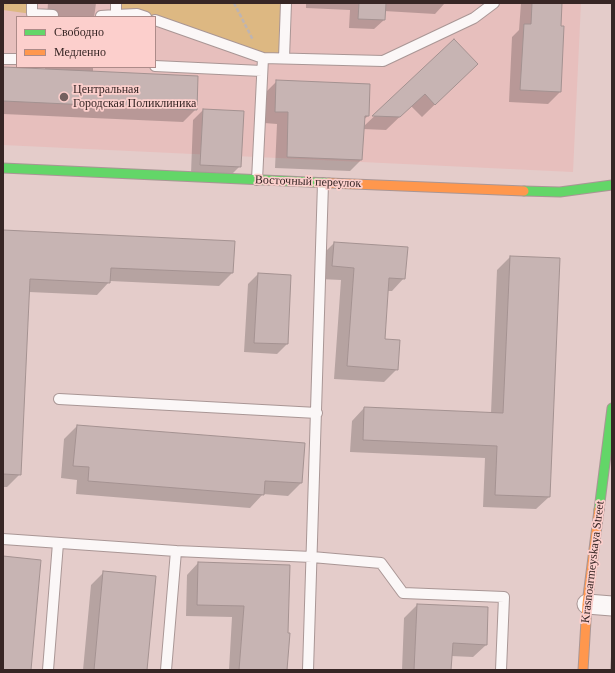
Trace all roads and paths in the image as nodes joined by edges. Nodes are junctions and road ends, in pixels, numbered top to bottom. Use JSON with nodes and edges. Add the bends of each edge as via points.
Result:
{"nodes":[{"id":1,"x":32,"y":3,"type":"edge"},
{"id":2,"x":116,"y":3,"type":"edge"},
{"id":3,"x":234,"y":3,"type":"edge"},
{"id":4,"x":286,"y":3,"type":"edge"},
{"id":5,"x":494,"y":3,"type":"edge"},
{"id":6,"x":53,"y":15,"type":"dead end"},
{"id":7,"x":116,"y":15,"type":"junction"},
{"id":8,"x":102,"y":16,"type":"edge"},
{"id":9,"x":143,"y":16,"type":"edge"},
{"id":10,"x":156,"y":20,"type":"edge"},
{"id":11,"x":263,"y":58,"type":"junction"},
{"id":12,"x":284,"y":58,"type":"junction"},
{"id":13,"x":3,"y":59,"type":"edge"},
{"id":14,"x":16,"y":59,"type":"edge"},
{"id":15,"x":156,"y":66,"type":"edge"},
{"id":16,"x":262,"y":71,"type":"junction"},
{"id":17,"x":3,"y":168,"type":"edge"},
{"id":18,"x":257,"y":180,"type":"junction"},
{"id":19,"x":324,"y":183,"type":"junction"},
{"id":20,"x":612,"y":185,"type":"edge"},
{"id":21,"x":59,"y":398,"type":"dead end"},
{"id":22,"x":612,"y":408,"type":"edge"},
{"id":23,"x":317,"y":413,"type":"junction"},
{"id":24,"x":3,"y":539,"type":"edge"},
{"id":25,"x":58,"y":543,"type":"junction"},
{"id":26,"x":176,"y":551,"type":"junction"},
{"id":27,"x":312,"y":557,"type":"junction"},
{"id":28,"x":587,"y":604,"type":"junction"},
{"id":29,"x":612,"y":606,"type":"edge"},
{"id":30,"x":48,"y":670,"type":"edge"},
{"id":31,"x":166,"y":670,"type":"edge"},
{"id":32,"x":308,"y":670,"type":"edge"},
{"id":33,"x":501,"y":670,"type":"edge"},
{"id":34,"x":583,"y":670,"type":"edge"}],
"edges":[{"from":1,"to":6,"type":"lane","via":[[32,14]]},
{"from":2,"to":7,"type":"lane"},
{"from":3,"to":11,"type":"path"},
{"from":4,"to":12,"type":"lane"},
{"from":5,"to":12,"type":"lane","via":[[474,18],[383,61]]},
{"from":7,"to":8,"type":"lane"},
{"from":7,"to":9,"type":"lane"},
{"from":10,"to":11,"type":"lane"},
{"from":11,"to":12,"type":"lane"},
{"from":11,"to":16,"type":"lane"},
{"from":13,"to":14,"type":"lane"},
{"from":15,"to":16,"type":"lane"},
{"from":16,"to":18,"type":"lane"},
{"from":17,"to":18,"type":"street","name":"Восточный переулок"},
{"from":18,"to":19,"type":"street","name":"Восточный переулок"},
{"from":19,"to":20,"type":"street","name":"Восточный переулок","via":[[560,192]]},
{"from":19,"to":23,"type":"lane"},
{"from":21,"to":23,"type":"lane"},
{"from":22,"to":28,"type":"street","name":"Krasnoarmeyskaya Street"},
{"from":23,"to":27,"type":"lane"},
{"from":24,"to":25,"type":"lane"},
{"from":25,"to":26,"type":"lane"},
{"from":25,"to":30,"type":"lane"},
{"from":26,"to":27,"type":"lane"},
{"from":26,"to":31,"type":"lane"},
{"from":27,"to":32,"type":"lane"},
{"from":27,"to":33,"type":"lane","via":[[382,563],[403,593],[504,597]]},
{"from":28,"to":29,"type":"street"},
{"from":28,"to":34,"type":"street","name":"Krasnoarmeyskaya Street"}]}
